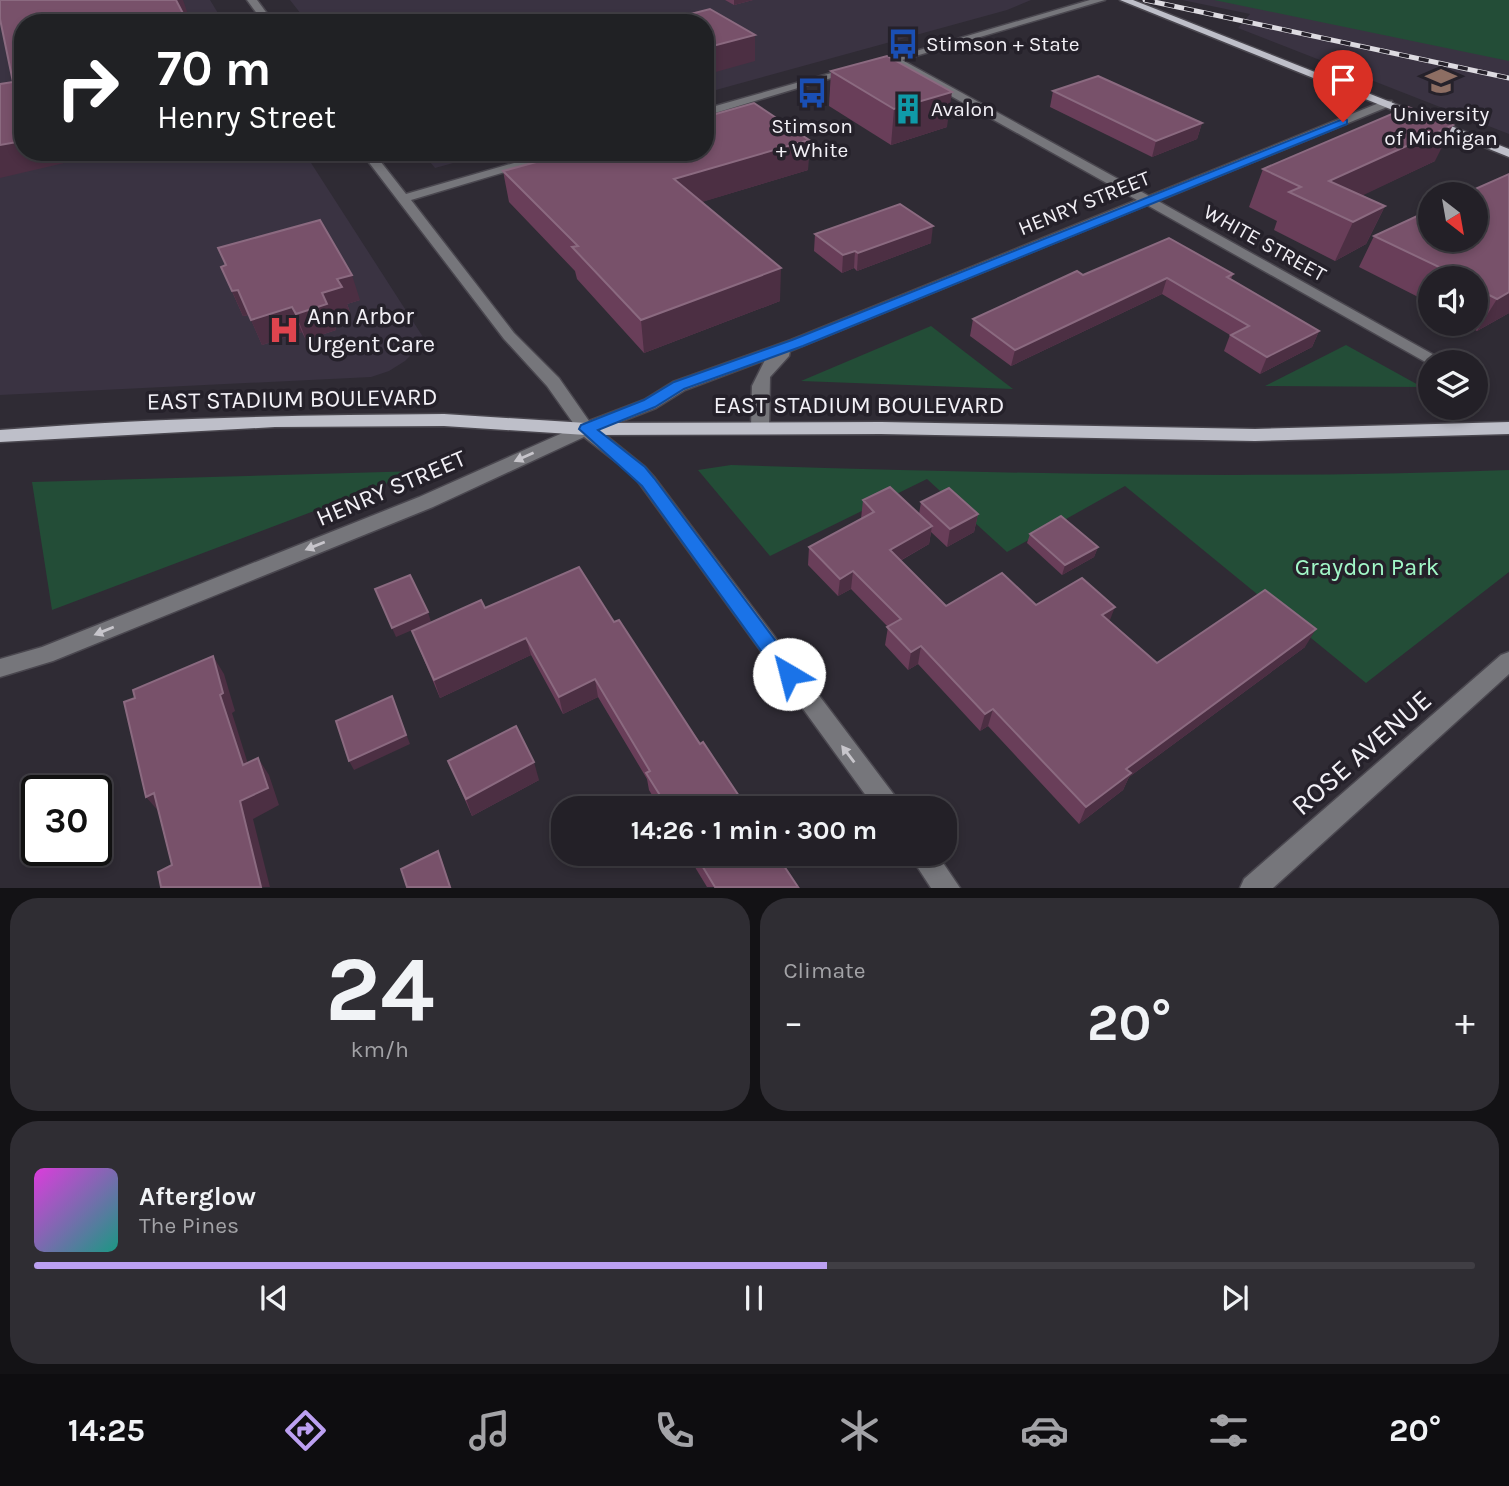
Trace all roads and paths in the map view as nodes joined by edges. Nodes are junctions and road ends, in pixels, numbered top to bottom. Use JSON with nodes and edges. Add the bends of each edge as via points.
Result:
{"nodes":[{"id":1,"x":1100,"y":0,"type":"edge"},
{"id":2,"x":1125,"y":0,"type":"edge"},
{"id":3,"x":893,"y":59,"type":"junction"},
{"id":4,"x":1388,"y":103,"type":"junction"},
{"id":5,"x":714,"y":110,"type":"edge"},
{"id":6,"x":1509,"y":153,"type":"edge"},
{"id":7,"x":374,"y":161,"type":"edge"},
{"id":8,"x":535,"y":161,"type":"edge"},
{"id":9,"x":402,"y":199,"type":"junction"},
{"id":10,"x":1147,"y":202,"type":"junction"},
{"id":11,"x":797,"y":343,"type":"junction"},
{"id":12,"x":1418,"y":351,"type":"edge"},
{"id":13,"x":761,"y":428,"type":"junction"},
{"id":14,"x":1509,"y":428,"type":"edge"},
{"id":15,"x":586,"y":429,"type":"junction"},
{"id":16,"x":0,"y":436,"type":"edge"},
{"id":17,"x":1509,"y":661,"type":"edge"},
{"id":18,"x":0,"y":668,"type":"edge"},
{"id":19,"x":880,"y":796,"type":"edge"},
{"id":20,"x":931,"y":866,"type":"edge"},
{"id":21,"x":947,"y":887,"type":"edge"},
{"id":22,"x":1253,"y":887,"type":"edge"}],
"edges":[{"from":1,"to":3,"type":"street"},
{"from":2,"to":4,"type":"main road"},
{"from":3,"to":5,"type":"street"},
{"from":3,"to":10,"type":"street","name":"WHITE STREET"},
{"from":4,"to":6,"type":"main road"},
{"from":4,"to":10,"type":"street","name":"HENRY STREET"},
{"from":7,"to":9,"type":"street"},
{"from":8,"to":9,"type":"street"},
{"from":9,"to":15,"type":"street","via":[[509,336],[553,382]]},
{"from":10,"to":11,"type":"street","name":"HENRY STREET"},
{"from":10,"to":12,"type":"street","name":"WHITE STREET"},
{"from":11,"to":13,"type":"street","name":"HENRY STREET","via":[[765,366],[761,375]]},
{"from":11,"to":15,"type":"street","name":"HENRY STREET","via":[[679,386],[650,404]]},
{"from":13,"to":14,"type":"main road","name":"EAST STADIUM BOULEVARD","via":[[1255,435]]},
{"from":13,"to":15,"type":"main road","name":"EAST STADIUM BOULEVARD"},
{"from":15,"to":16,"type":"main road","name":"EAST STADIUM BOULEVARD","via":[[444,420],[275,421]]},
{"from":15,"to":18,"type":"street","name":"HENRY STREET","one_way":true,"via":[[426,502]]},
{"from":19,"to":15,"type":"street","one_way":true,"via":[[648,482]]},
{"from":17,"to":22,"type":"street","name":"ROSE AVENUE"},
{"from":20,"to":21,"type":"street"}]}
